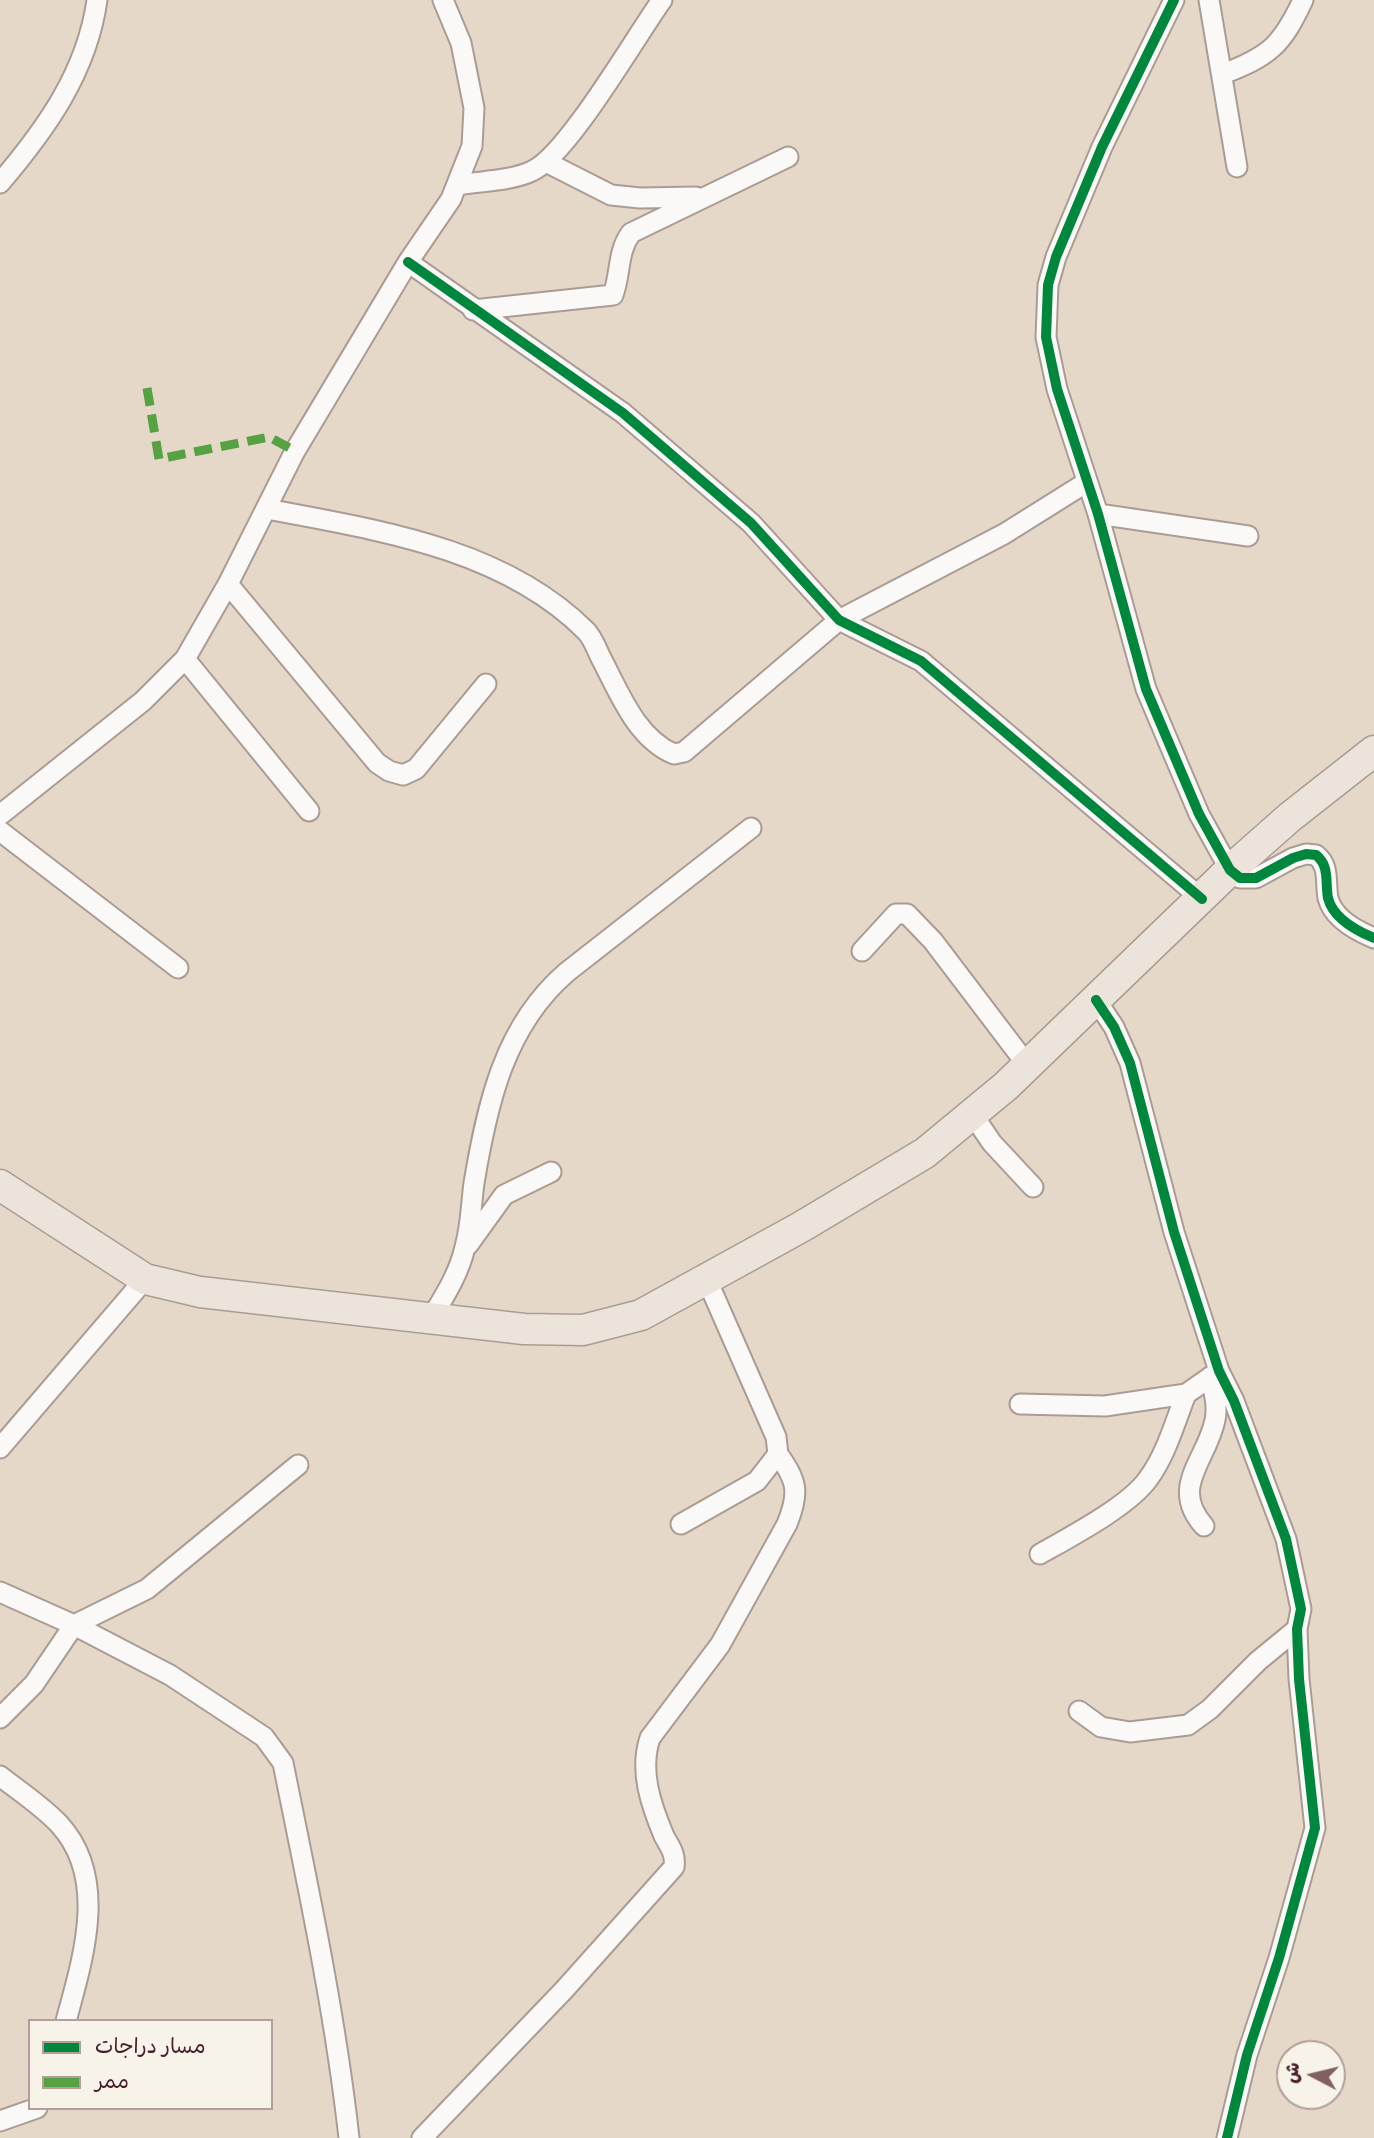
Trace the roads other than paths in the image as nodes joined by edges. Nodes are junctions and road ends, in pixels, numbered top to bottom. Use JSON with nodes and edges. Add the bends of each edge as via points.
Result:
{"nodes":[{"id":1,"x":97,"y":0,"type":"edge"},
{"id":2,"x":443,"y":0,"type":"edge"},
{"id":3,"x":662,"y":0,"type":"edge"},
{"id":4,"x":1174,"y":0,"type":"edge"},
{"id":5,"x":1209,"y":0,"type":"edge"},
{"id":6,"x":1303,"y":0,"type":"edge"},
{"id":7,"x":1223,"y":74,"type":"junction"},
{"id":8,"x":788,"y":157,"type":"dead end"},
{"id":9,"x":548,"y":163,"type":"junction"},
{"id":10,"x":1237,"y":167,"type":"dead end"},
{"id":11,"x":0,"y":183,"type":"edge"},
{"id":12,"x":458,"y":185,"type":"junction"},
{"id":13,"x":702,"y":197,"type":"junction"},
{"id":14,"x":408,"y":262,"type":"junction"},
{"id":15,"x":472,"y":310,"type":"junction"},
{"id":16,"x":1087,"y":482,"type":"junction"},
{"id":17,"x":267,"y":509,"type":"junction"},
{"id":18,"x":1098,"y":514,"type":"junction"},
{"id":19,"x":1248,"y":536,"type":"dead end"},
{"id":20,"x":228,"y":584,"type":"junction"},
{"id":21,"x":839,"y":620,"type":"junction"},
{"id":22,"x":185,"y":659,"type":"junction"},
{"id":23,"x":486,"y":684,"type":"dead end"},
{"id":24,"x":1374,"y":751,"type":"edge"},
{"id":25,"x":309,"y":811,"type":"dead end"},
{"id":26,"x":0,"y":815,"type":"edge"},
{"id":27,"x":751,"y":828,"type":"dead end"},
{"id":28,"x":0,"y":831,"type":"edge"},
{"id":29,"x":1230,"y":870,"type":"junction"},
{"id":30,"x":1202,"y":899,"type":"junction"},
{"id":31,"x":1374,"y":938,"type":"edge"},
{"id":32,"x":862,"y":951,"type":"dead end"},
{"id":33,"x":178,"y":968,"type":"dead end"},
{"id":34,"x":1096,"y":1000,"type":"junction"},
{"id":35,"x":1028,"y":1066,"type":"junction"},
{"id":36,"x":973,"y":1115,"type":"junction"},
{"id":37,"x":551,"y":1172,"type":"dead end"},
{"id":38,"x":0,"y":1185,"type":"edge"},
{"id":39,"x":1033,"y":1187,"type":"dead end"},
{"id":40,"x":465,"y":1248,"type":"junction"},
{"id":41,"x":145,"y":1279,"type":"junction"},
{"id":42,"x":707,"y":1280,"type":"junction"},
{"id":43,"x":430,"y":1320,"type":"junction"},
{"id":44,"x":1214,"y":1374,"type":"junction"},
{"id":45,"x":1185,"y":1394,"type":"junction"},
{"id":46,"x":1020,"y":1404,"type":"dead end"},
{"id":47,"x":0,"y":1448,"type":"edge"},
{"id":48,"x":778,"y":1454,"type":"junction"},
{"id":49,"x":298,"y":1465,"type":"dead end"},
{"id":50,"x":681,"y":1524,"type":"dead end"},
{"id":51,"x":1204,"y":1526,"type":"dead end"},
{"id":52,"x":1040,"y":1554,"type":"dead end"},
{"id":53,"x":0,"y":1592,"type":"edge"},
{"id":54,"x":74,"y":1625,"type":"junction"},
{"id":55,"x":1297,"y":1629,"type":"junction"},
{"id":56,"x":1079,"y":1711,"type":"dead end"},
{"id":57,"x":0,"y":1718,"type":"edge"},
{"id":58,"x":0,"y":1776,"type":"edge"},
{"id":59,"x":66,"y":2019,"type":"edge"},
{"id":60,"x":31,"y":2110,"type":"edge"},
{"id":61,"x":0,"y":2121,"type":"edge"},
{"id":62,"x":349,"y":2138,"type":"edge"},
{"id":63,"x":422,"y":2138,"type":"edge"},
{"id":64,"x":1227,"y":2138,"type":"edge"}],
"edges":[{"from":1,"to":11,"type":"street","via":[[90,39],[61,103]]},
{"from":2,"to":12,"type":"street","via":[[461,43],[474,108],[472,146]]},
{"from":3,"to":9,"type":"street"},
{"from":4,"to":16,"type":"street","via":[[1102,147],[1048,285],[1046,337]]},
{"from":5,"to":7,"type":"street"},
{"from":6,"to":7,"type":"street","via":[[1274,50]]},
{"from":7,"to":10,"type":"street"},
{"from":8,"to":13,"type":"street"},
{"from":9,"to":12,"type":"street","via":[[530,173]]},
{"from":9,"to":13,"type":"street","via":[[611,195]]},
{"from":12,"to":14,"type":"street"},
{"from":13,"to":15,"type":"street","via":[[631,233],[621,250],[613,295],[605,299]]},
{"from":14,"to":15,"type":"street"},
{"from":14,"to":17,"type":"street","via":[[295,451]]},
{"from":15,"to":21,"type":"street","via":[[623,413],[751,523]]},
{"from":16,"to":18,"type":"street"},
{"from":16,"to":21,"type":"street","via":[[1004,534]]},
{"from":17,"to":20,"type":"street"},
{"from":17,"to":21,"type":"street","via":[[440,547],[486,565],[534,592],[588,633],[634,721],[674,754],[684,752]]},
{"from":18,"to":19,"type":"street"},
{"from":18,"to":29,"type":"street","via":[[1146,689],[1199,814]]},
{"from":20,"to":22,"type":"street"},
{"from":20,"to":23,"type":"street","via":[[377,763],[389,771],[403,775],[416,769]]},
{"from":21,"to":30,"type":"street","via":[[921,661]]},
{"from":22,"to":25,"type":"street"},
{"from":22,"to":26,"type":"street","via":[[142,701]]},
{"from":24,"to":29,"type":"main road"},
{"from":27,"to":40,"type":"street","via":[[559,978],[527,1016],[489,1098]]},
{"from":28,"to":33,"type":"street"},
{"from":29,"to":30,"type":"main road"},
{"from":29,"to":31,"type":"street","via":[[1240,878],[1256,877],[1306,854],[1316,855],[1325,867],[1334,911],[1358,932]]},
{"from":30,"to":34,"type":"main road"},
{"from":32,"to":35,"type":"street","via":[[896,914],[907,914],[933,941]]},
{"from":34,"to":35,"type":"main road"},
{"from":34,"to":44,"type":"street","via":[[1130,1063]]},
{"from":35,"to":36,"type":"main road"},
{"from":36,"to":39,"type":"street"},
{"from":36,"to":42,"type":"main road","via":[[872,1186]]},
{"from":37,"to":40,"type":"street","via":[[504,1195]]},
{"from":38,"to":41,"type":"main road"},
{"from":40,"to":43,"type":"street","via":[[455,1277]]},
{"from":41,"to":43,"type":"main road","via":[[200,1292]]},
{"from":41,"to":47,"type":"street"},
{"from":42,"to":43,"type":"main road","via":[[641,1315],[583,1330]]},
{"from":42,"to":48,"type":"street","via":[[776,1437]]},
{"from":44,"to":45,"type":"street"},
{"from":44,"to":51,"type":"street","via":[[1215,1421],[1189,1492],[1193,1514]]},
{"from":44,"to":55,"type":"street","via":[[1234,1401],[1286,1539],[1301,1609]]},
{"from":45,"to":46,"type":"street","via":[[1105,1406]]},
{"from":45,"to":52,"type":"street","via":[[1148,1480],[1133,1495]]},
{"from":48,"to":50,"type":"street","via":[[757,1481]]},
{"from":48,"to":63,"type":"street","via":[[794,1478],[796,1503],[787,1524],[720,1645],[650,1738],[646,1751],[650,1800],[673,1850],[674,1867]]},
{"from":49,"to":54,"type":"street","via":[[147,1589]]},
{"from":53,"to":54,"type":"street"},
{"from":54,"to":57,"type":"street","via":[[33,1684]]},
{"from":54,"to":62,"type":"street","via":[[191,1689],[264,1738],[282,1763],[342,2069]]},
{"from":55,"to":56,"type":"street","via":[[1188,1725],[1130,1732],[1101,1727]]},
{"from":55,"to":64,"type":"street","via":[[1298,1679],[1315,1828]]},
{"from":58,"to":59,"type":"street","via":[[60,1824],[85,1867],[90,1906]]},
{"from":60,"to":61,"type":"street"}]}
